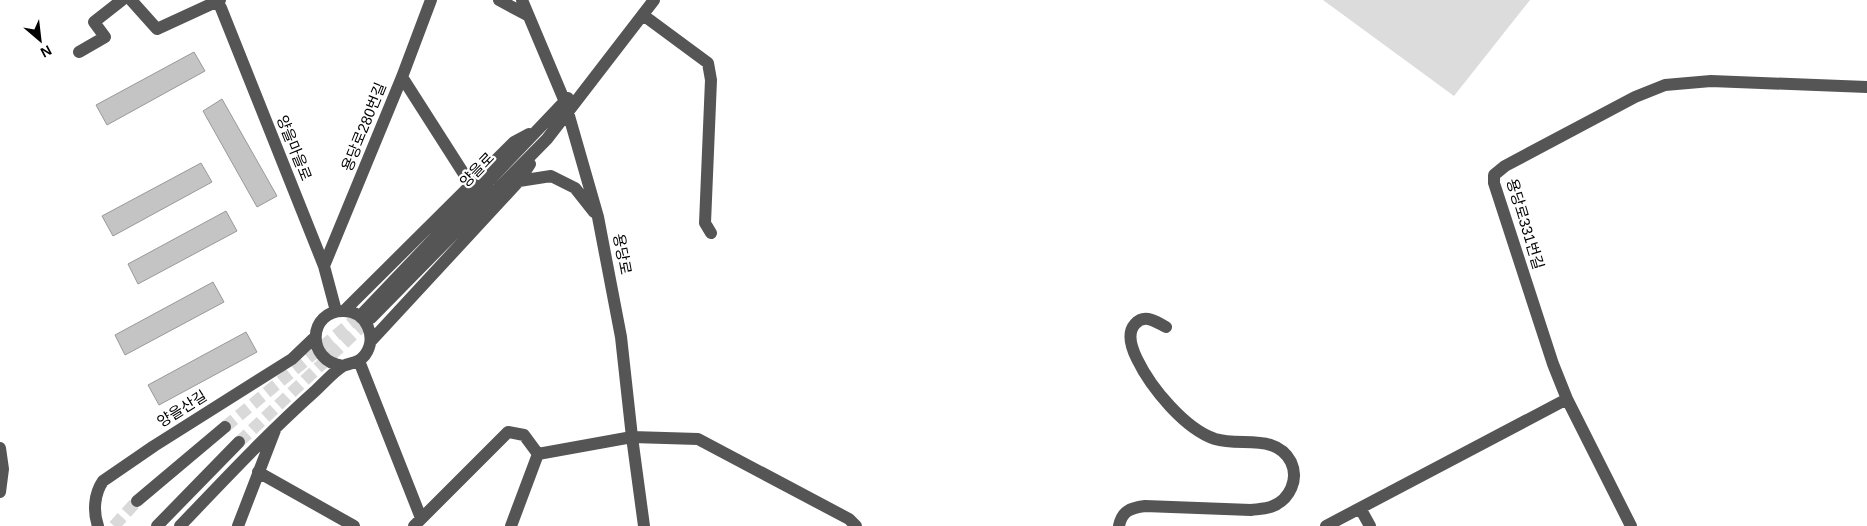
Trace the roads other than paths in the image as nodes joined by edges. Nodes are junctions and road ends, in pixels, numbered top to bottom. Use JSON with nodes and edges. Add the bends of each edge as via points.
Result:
{"nodes":[{"id":1,"x":122,"y":0,"type":"edge"},
{"id":2,"x":131,"y":0,"type":"edge"},
{"id":3,"x":218,"y":0,"type":"edge"},
{"id":4,"x":431,"y":0,"type":"edge"},
{"id":5,"x":499,"y":0,"type":"edge"},
{"id":6,"x":522,"y":0,"type":"edge"},
{"id":7,"x":654,"y":0,"type":"edge"},
{"id":8,"x":527,"y":15,"type":"junction"},
{"id":9,"x":643,"y":15,"type":"junction"},
{"id":10,"x":79,"y":52,"type":"dead end"},
{"id":11,"x":402,"y":77,"type":"junction"},
{"id":12,"x":1867,"y":87,"type":"edge"},
{"id":13,"x":566,"y":107,"type":"junction"},
{"id":14,"x":543,"y":133,"type":"junction"},
{"id":15,"x":519,"y":181,"type":"junction"},
{"id":16,"x":471,"y":185,"type":"junction"},
{"id":17,"x":598,"y":216,"type":"junction"},
{"id":18,"x":711,"y":233,"type":"dead end"},
{"id":19,"x":324,"y":266,"type":"junction"},
{"id":20,"x":340,"y":311,"type":"junction"},
{"id":21,"x":367,"y":315,"type":"tunnel mouth"},
{"id":22,"x":1166,"y":327,"type":"dead end"},
{"id":23,"x":315,"y":337,"type":"junction"},
{"id":24,"x":371,"y":341,"type":"junction"},
{"id":25,"x":359,"y":361,"type":"junction"},
{"id":26,"x":343,"y":366,"type":"junction"},
{"id":27,"x":1567,"y":399,"type":"junction"},
{"id":28,"x":277,"y":425,"type":"junction"},
{"id":29,"x":225,"y":427,"type":"tunnel mouth"},
{"id":30,"x":632,"y":437,"type":"junction"},
{"id":31,"x":239,"y":442,"type":"tunnel mouth"},
{"id":32,"x":0,"y":448,"type":"edge"},
{"id":33,"x":538,"y":454,"type":"junction"},
{"id":34,"x":258,"y":472,"type":"junction"},
{"id":35,"x":0,"y":492,"type":"edge"},
{"id":36,"x":137,"y":501,"type":"tunnel mouth"},
{"id":37,"x":1360,"y":508,"type":"junction"},
{"id":38,"x":418,"y":522,"type":"edge"},
{"id":39,"x":98,"y":526,"type":"edge"},
{"id":40,"x":157,"y":526,"type":"edge"},
{"id":41,"x":180,"y":526,"type":"edge"},
{"id":42,"x":238,"y":526,"type":"edge"},
{"id":43,"x":354,"y":526,"type":"edge"},
{"id":44,"x":511,"y":526,"type":"edge"},
{"id":45,"x":644,"y":526,"type":"edge"},
{"id":46,"x":856,"y":526,"type":"edge"},
{"id":47,"x":1118,"y":526,"type":"edge"},
{"id":48,"x":1326,"y":526,"type":"edge"},
{"id":49,"x":1370,"y":526,"type":"edge"},
{"id":50,"x":1632,"y":526,"type":"edge"}],
"edges":[{"from":1,"to":10,"type":"street","via":[[94,22],[105,36]]},
{"from":2,"to":3,"type":"street","via":[[157,29]]},
{"from":3,"to":19,"type":"street","name":"양을마을로"},
{"from":4,"to":11,"type":"street","name":"용당로280번길"},
{"from":5,"to":8,"type":"street"},
{"from":6,"to":8,"type":"street","name":"용당로"},
{"from":7,"to":9,"type":"street","name":"양을로"},
{"from":8,"to":13,"type":"street","name":"용당로"},
{"from":9,"to":13,"type":"street","name":"양을로"},
{"from":9,"to":18,"type":"street","via":[[708,63],[711,80],[705,223]]},
{"from":11,"to":16,"type":"street"},
{"from":11,"to":19,"type":"street","name":"용당로280번길"},
{"from":12,"to":27,"type":"street","name":"용당로331번길","via":[[1711,81],[1665,85],[1612,109],[1494,175],[1550,355]]},
{"from":13,"to":14,"type":"street","name":"양을로"},
{"from":13,"to":17,"type":"street","name":"용당로"},
{"from":14,"to":15,"type":"street"},
{"from":14,"to":16,"type":"street","via":[[514,142]]},
{"from":14,"to":21,"type":"street","name":"양을로"},
{"from":15,"to":17,"type":"street","via":[[551,176],[575,188]]},
{"from":15,"to":24,"type":"street"},
{"from":16,"to":20,"type":"street"},
{"from":17,"to":30,"type":"street","name":"용당로","via":[[621,337]]},
{"from":19,"to":20,"type":"street","name":"양을마을로"},
{"from":20,"to":23,"type":"street","via":[[328,315],[320,323]]},
{"from":20,"to":24,"type":"street","via":[[354,312],[361,317],[367,324]]},
{"from":22,"to":47,"type":"street","via":[[1150,318],[1143,319],[1135,323],[1130,335],[1140,366],[1162,396],[1185,420],[1206,435],[1223,441],[1264,443],[1281,450],[1294,469],[1294,482],[1280,502],[1266,508],[1145,506],[1130,508]]},
{"from":23,"to":26,"type":"street","via":[[318,352],[336,365]]},
{"from":23,"to":39,"type":"street","name":"양을산길","via":[[292,359],[102,481],[95,499]]},
{"from":24,"to":25,"type":"street","via":[[365,356]]},
{"from":25,"to":26,"type":"street"},
{"from":25,"to":38,"type":"street"},
{"from":26,"to":28,"type":"street"},
{"from":27,"to":37,"type":"street"},
{"from":27,"to":50,"type":"street"},
{"from":28,"to":34,"type":"street"},
{"from":28,"to":41,"type":"street"},
{"from":29,"to":36,"type":"street"},
{"from":30,"to":33,"type":"street"},
{"from":30,"to":45,"type":"street","name":"용당로"},
{"from":30,"to":46,"type":"street","via":[[698,439],[849,519]]},
{"from":31,"to":40,"type":"street"},
{"from":32,"to":35,"type":"street","via":[[3,470]]},
{"from":33,"to":38,"type":"street","via":[[524,435],[508,432]]},
{"from":33,"to":44,"type":"street"},
{"from":34,"to":42,"type":"street"},
{"from":34,"to":43,"type":"street"},
{"from":37,"to":48,"type":"street"},
{"from":37,"to":49,"type":"street"}]}
